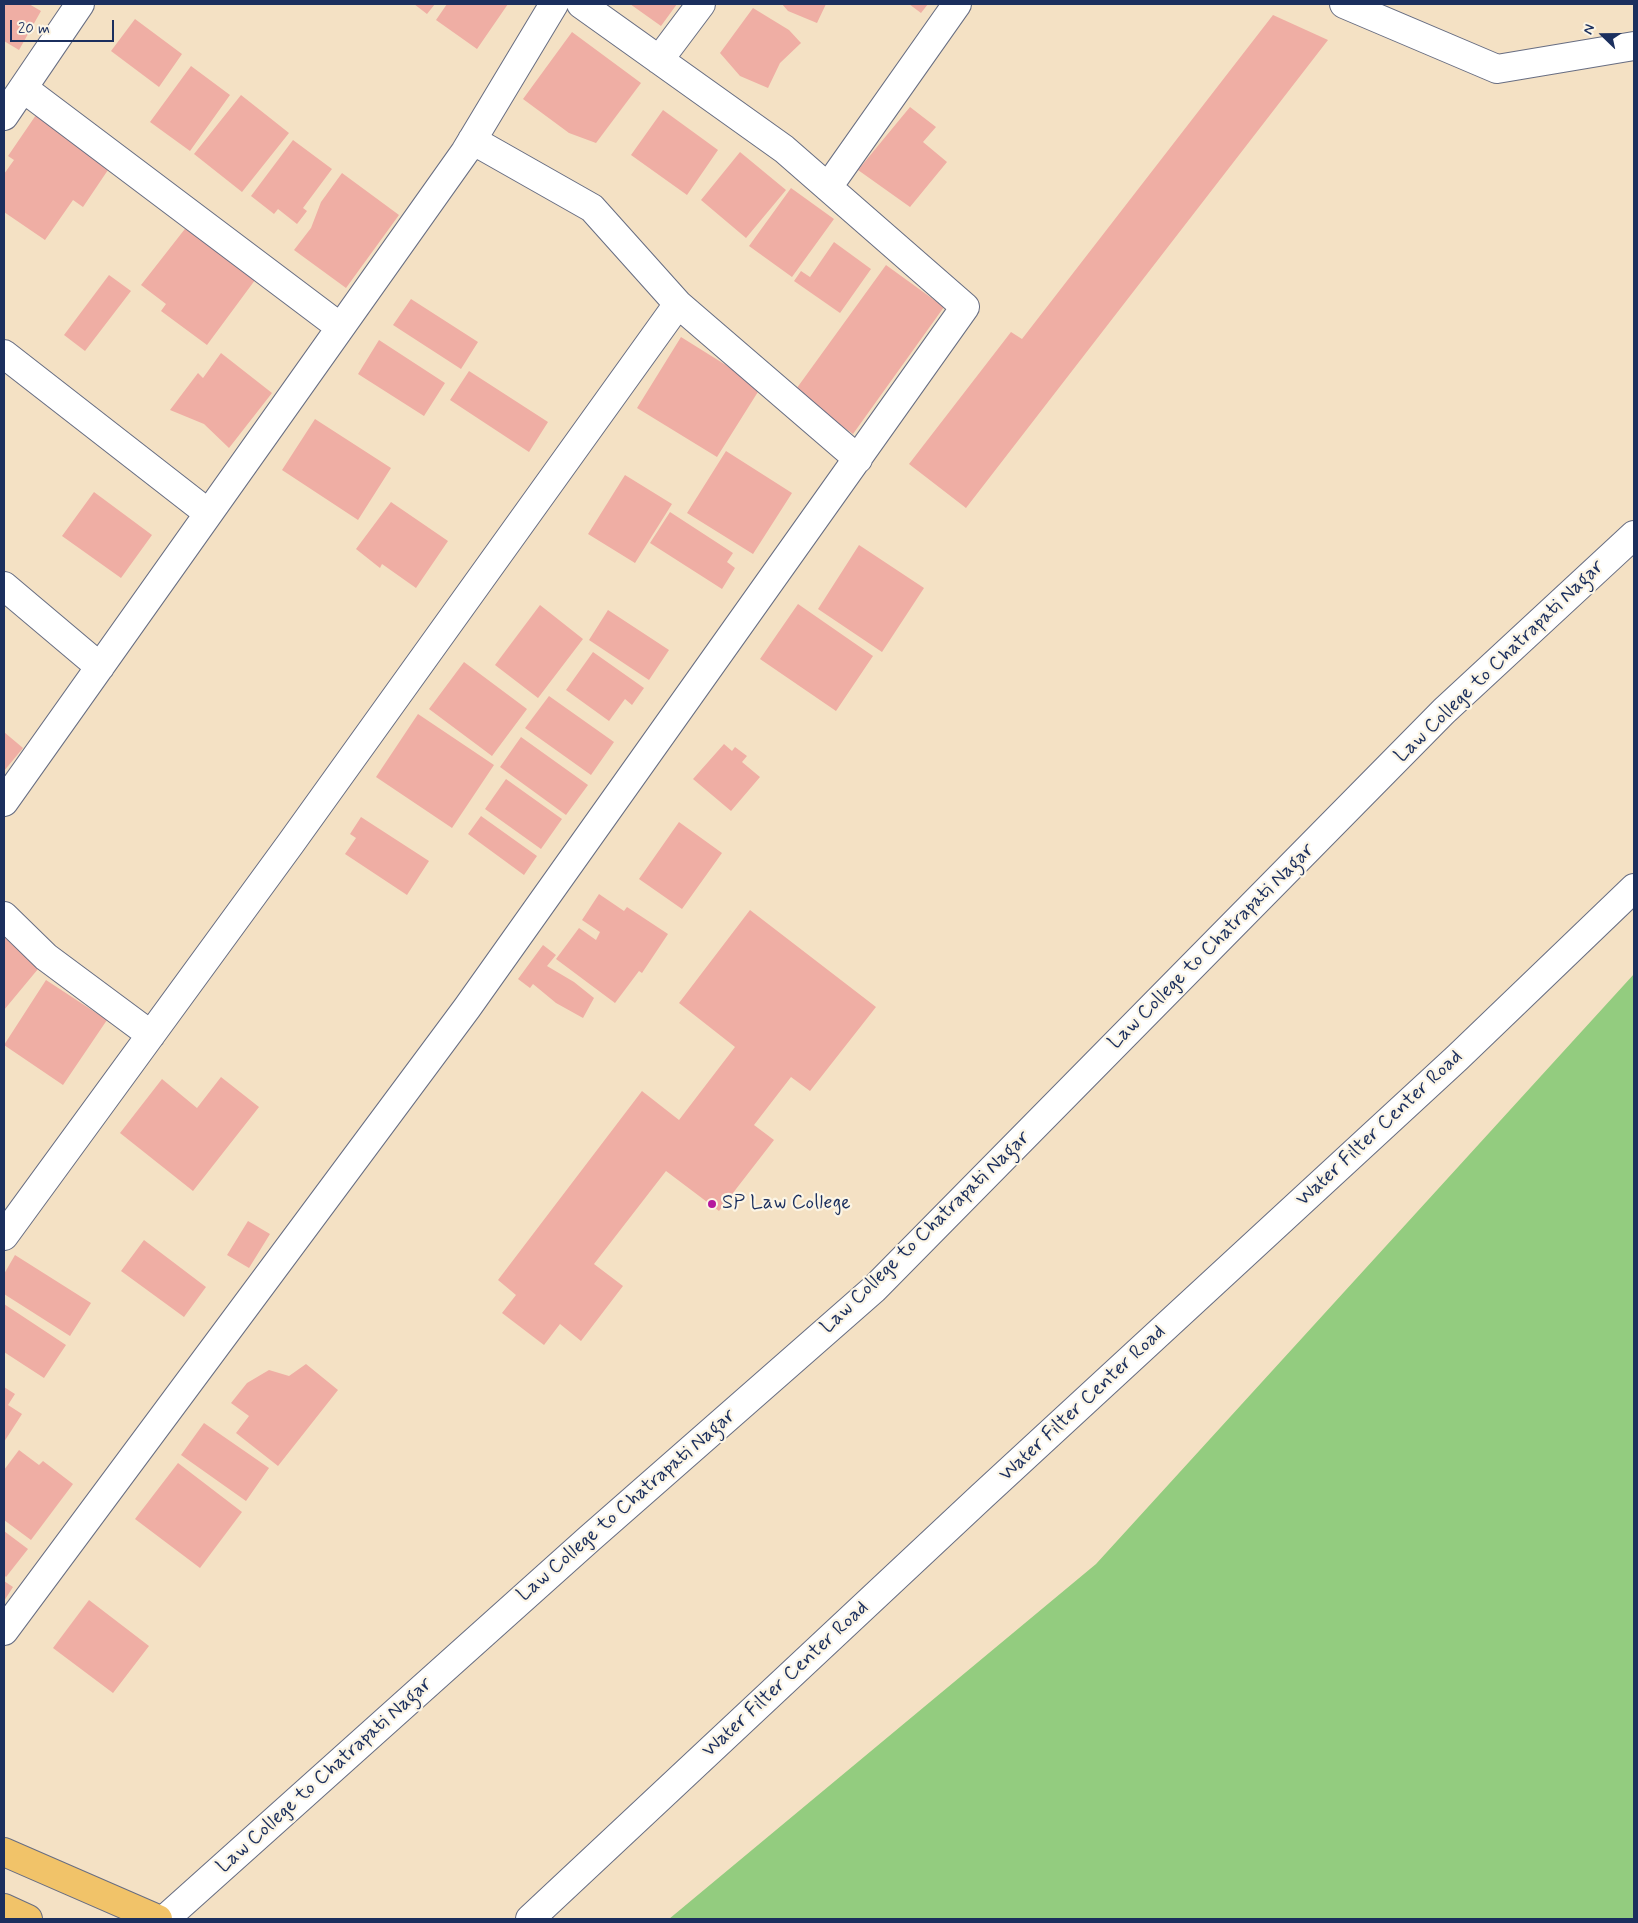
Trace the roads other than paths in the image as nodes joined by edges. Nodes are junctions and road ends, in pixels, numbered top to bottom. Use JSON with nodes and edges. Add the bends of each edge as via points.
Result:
{"nodes":[{"id":1,"x":80,"y":4,"type":"edge"},
{"id":2,"x":554,"y":4,"type":"edge"},
{"id":3,"x":581,"y":4,"type":"edge"},
{"id":4,"x":701,"y":4,"type":"edge"},
{"id":5,"x":957,"y":4,"type":"edge"},
{"id":6,"x":1344,"y":4,"type":"edge"},
{"id":7,"x":1634,"y":46,"type":"edge"},
{"id":8,"x":659,"y":60,"type":"junction"},
{"id":9,"x":23,"y":88,"type":"junction"},
{"id":10,"x":4,"y":116,"type":"edge"},
{"id":11,"x":472,"y":140,"type":"junction"},
{"id":12,"x":828,"y":187,"type":"junction"},
{"id":13,"x":678,"y":304,"type":"junction"},
{"id":14,"x":340,"y":327,"type":"junction"},
{"id":15,"x":4,"y":354,"type":"edge"},
{"id":16,"x":858,"y":459,"type":"junction"},
{"id":17,"x":208,"y":514,"type":"junction"},
{"id":18,"x":1634,"y":535,"type":"edge"},
{"id":19,"x":4,"y":586,"type":"edge"},
{"id":20,"x":100,"y":667,"type":"junction"},
{"id":21,"x":4,"y":802,"type":"edge"},
{"id":22,"x":1634,"y":888,"type":"edge"},
{"id":23,"x":4,"y":916,"type":"edge"},
{"id":24,"x":151,"y":1035,"type":"junction"},
{"id":25,"x":4,"y":1236,"type":"edge"},
{"id":26,"x":4,"y":1630,"type":"edge"},
{"id":27,"x":4,"y":1852,"type":"edge"},
{"id":28,"x":158,"y":1919,"type":"edge"},
{"id":29,"x":165,"y":1919,"type":"edge"},
{"id":30,"x":530,"y":1919,"type":"edge"}],
"edges":[{"from":1,"to":9,"type":"street"},
{"from":2,"to":11,"type":"street"},
{"from":3,"to":8,"type":"street"},
{"from":4,"to":8,"type":"street"},
{"from":5,"to":12,"type":"street"},
{"from":6,"to":7,"type":"street","via":[[1496,69]]},
{"from":8,"to":12,"type":"street","via":[[784,149]]},
{"from":9,"to":10,"type":"street"},
{"from":9,"to":14,"type":"street"},
{"from":11,"to":13,"type":"street","via":[[592,208]]},
{"from":11,"to":14,"type":"street"},
{"from":12,"to":16,"type":"street","via":[[966,307]]},
{"from":13,"to":16,"type":"street"},
{"from":13,"to":24,"type":"street"},
{"from":14,"to":17,"type":"street"},
{"from":15,"to":17,"type":"street"},
{"from":16,"to":26,"type":"street","via":[[467,1008]]},
{"from":17,"to":20,"type":"street"},
{"from":18,"to":29,"type":"street","name":"Law College to Chatrapati Nagar","via":[[1444,711],[874,1289]]},
{"from":19,"to":20,"type":"street"},
{"from":20,"to":21,"type":"street"},
{"from":22,"to":30,"type":"street","name":"Water Filter Center Road","via":[[1456,1058]]},
{"from":23,"to":24,"type":"street","via":[[46,956]]},
{"from":24,"to":25,"type":"street"},
{"from":27,"to":28,"type":"main road"}]}
